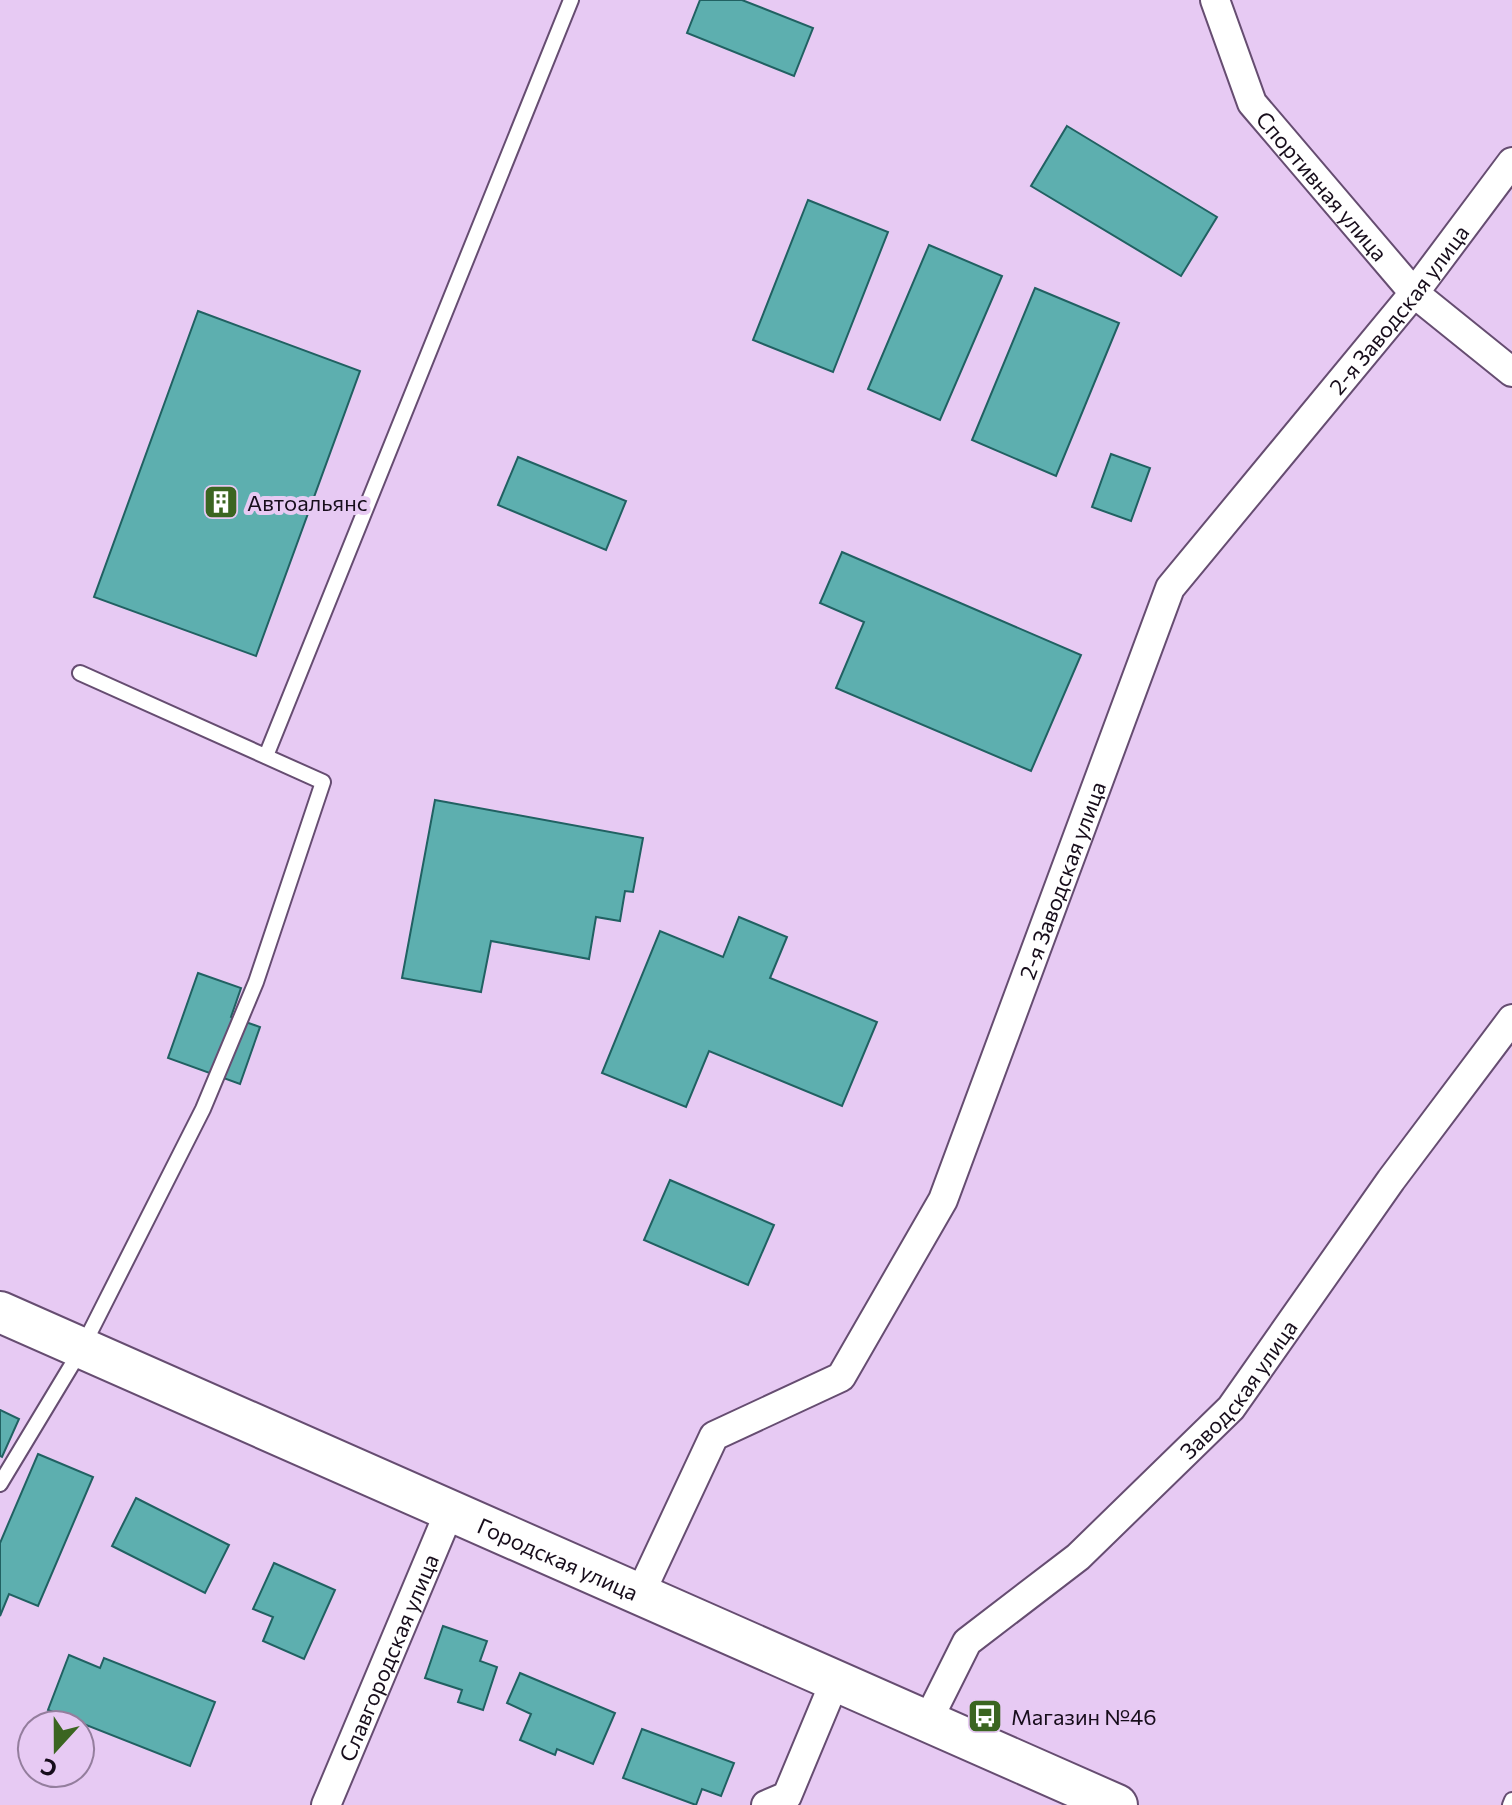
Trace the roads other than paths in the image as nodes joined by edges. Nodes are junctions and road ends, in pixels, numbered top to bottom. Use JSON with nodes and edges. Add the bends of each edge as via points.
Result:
{"nodes":[{"id":1,"x":571,"y":0,"type":"edge"},
{"id":2,"x":1215,"y":0,"type":"edge"},
{"id":3,"x":1512,"y":162,"type":"edge"},
{"id":4,"x":1414,"y":293,"type":"junction"},
{"id":5,"x":1512,"y":372,"type":"edge"},
{"id":6,"x":80,"y":673,"type":"dead end"},
{"id":7,"x":266,"y":756,"type":"junction"},
{"id":8,"x":1512,"y":1019,"type":"edge"},
{"id":9,"x":0,"y":1312,"type":"edge"},
{"id":10,"x":82,"y":1348,"type":"junction"},
{"id":11,"x":0,"y":1484,"type":"edge"},
{"id":12,"x":450,"y":1510,"type":"junction"},
{"id":13,"x":640,"y":1594,"type":"junction"},
{"id":14,"x":835,"y":1681,"type":"junction"},
{"id":15,"x":927,"y":1722,"type":"junction"},
{"id":16,"x":326,"y":1805,"type":"edge"},
{"id":17,"x":766,"y":1805,"type":"edge"},
{"id":18,"x":1117,"y":1805,"type":"edge"}],
"edges":[{"from":1,"to":7,"type":"lane"},
{"from":2,"to":4,"type":"street","name":"Спортивная улица","via":[[1252,103]]},
{"from":3,"to":4,"type":"street","name":"2-я Заводская улица"},
{"from":4,"to":5,"type":"street","name":"Спортивная улица"},
{"from":4,"to":13,"type":"street","name":"2-я Заводская улица","via":[[1170,588],[943,1200],[841,1377],[714,1436]]},
{"from":6,"to":7,"type":"lane"},
{"from":7,"to":10,"type":"lane","via":[[323,782],[256,982],[203,1109]]},
{"from":8,"to":15,"type":"street","name":"Заводская улица","via":[[1231,1408],[1078,1557],[967,1642]]},
{"from":9,"to":10,"type":"street","name":"Городская улица"},
{"from":10,"to":11,"type":"lane"},
{"from":10,"to":12,"type":"street","name":"Городская улица"},
{"from":12,"to":13,"type":"street","name":"Городская улица"},
{"from":12,"to":16,"type":"street","name":"Славгородская улица"},
{"from":13,"to":14,"type":"street","name":"Городская улица"},
{"from":14,"to":15,"type":"street","name":"Городская улица"},
{"from":14,"to":17,"type":"street","via":[[787,1796]]},
{"from":15,"to":18,"type":"street","name":"Городская улица"}]}
